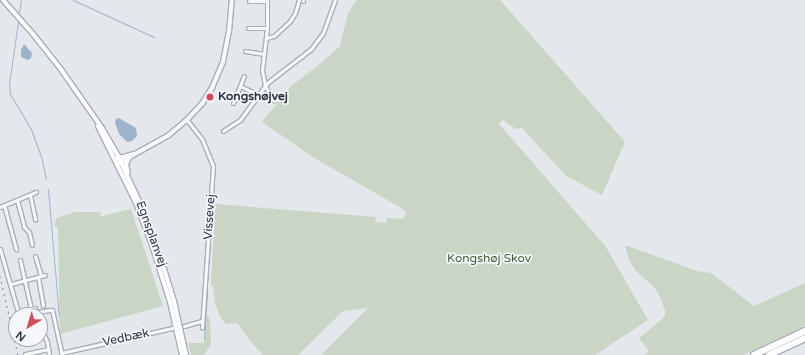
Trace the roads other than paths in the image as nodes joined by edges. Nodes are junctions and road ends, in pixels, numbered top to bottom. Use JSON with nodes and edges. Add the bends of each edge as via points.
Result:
{"nodes":[{"id":1,"x":3,"y":0,"type":"edge"},
{"id":2,"x":232,"y":0,"type":"edge"},
{"id":3,"x":299,"y":0,"type":"edge"},
{"id":4,"x":335,"y":0,"type":"edge"},
{"id":5,"x":249,"y":1,"type":"dead end"},
{"id":6,"x":266,"y":1,"type":"edge"},
{"id":7,"x":248,"y":28,"type":"dead end"},
{"id":8,"x":267,"y":28,"type":"junction"},
{"id":9,"x":266,"y":38,"type":"junction"},
{"id":10,"x":245,"y":51,"type":"dead end"},
{"id":11,"x":263,"y":54,"type":"junction"},
{"id":12,"x":244,"y":76,"type":"dead end"},
{"id":13,"x":240,"y":86,"type":"junction"},
{"id":14,"x":265,"y":86,"type":"junction"},
{"id":15,"x":259,"y":95,"type":"junction"},
{"id":16,"x":274,"y":101,"type":"dead end"},
{"id":17,"x":233,"y":103,"type":"dead end"},
{"id":18,"x":187,"y":120,"type":"junction"},
{"id":19,"x":96,"y":122,"type":"junction"},
{"id":20,"x":223,"y":131,"type":"dead end"},
{"id":21,"x":136,"y":153,"type":"junction"},
{"id":22,"x":129,"y":158,"type":"junction"},
{"id":23,"x":117,"y":161,"type":"junction"},
{"id":24,"x":134,"y":188,"type":"junction"},
{"id":25,"x":36,"y":192,"type":"dead end"},
{"id":26,"x":30,"y":195,"type":"junction"},
{"id":27,"x":17,"y":200,"type":"junction"},
{"id":28,"x":4,"y":205,"type":"junction"},
{"id":29,"x":0,"y":206,"type":"edge"},
{"id":30,"x":35,"y":219,"type":"dead end"},
{"id":31,"x":32,"y":245,"type":"dead end"},
{"id":32,"x":0,"y":248,"type":"edge"},
{"id":33,"x":16,"y":249,"type":"dead end"},
{"id":34,"x":36,"y":256,"type":"dead end"},
{"id":35,"x":20,"y":260,"type":"dead end"},
{"id":36,"x":45,"y":275,"type":"dead end"},
{"id":37,"x":39,"y":277,"type":"junction"},
{"id":38,"x":25,"y":281,"type":"junction"},
{"id":39,"x":11,"y":284,"type":"junction"},
{"id":40,"x":43,"y":306,"type":"dead end"},
{"id":41,"x":31,"y":307,"type":"edge"},
{"id":42,"x":202,"y":321,"type":"junction"},
{"id":43,"x":184,"y":326,"type":"dead end"},
{"id":44,"x":172,"y":328,"type":"dead end"},
{"id":45,"x":202,"y":328,"type":"dead end"},
{"id":46,"x":167,"y":330,"type":"junction"},
{"id":47,"x":805,"y":331,"type":"edge"},
{"id":48,"x":168,"y":334,"type":"dead end"},
{"id":49,"x":805,"y":338,"type":"edge"},
{"id":50,"x":47,"y":347,"type":"edge"},
{"id":51,"x":48,"y":350,"type":"junction"},
{"id":52,"x":25,"y":354,"type":"edge"},
{"id":53,"x":61,"y":354,"type":"edge"},
{"id":54,"x":49,"y":355,"type":"edge"},
{"id":55,"x":182,"y":355,"type":"edge"},
{"id":56,"x":186,"y":355,"type":"edge"},
{"id":57,"x":754,"y":355,"type":"edge"},
{"id":58,"x":769,"y":355,"type":"edge"}],
"edges":[{"from":1,"to":19,"type":"main road","name":"Egnsplanvej","via":[[34,34]]},
{"from":2,"to":18,"type":"street","via":[[230,32],[220,69],[207,95]]},
{"from":3,"to":9,"type":"street","via":[[290,21],[274,36]]},
{"from":4,"to":14,"type":"street","via":[[323,33],[315,44]]},
{"from":5,"to":6,"type":"street"},
{"from":6,"to":8,"type":"street"},
{"from":7,"to":8,"type":"street"},
{"from":8,"to":9,"type":"street"},
{"from":9,"to":11,"type":"street"},
{"from":10,"to":11,"type":"street"},
{"from":11,"to":14,"type":"street"},
{"from":12,"to":13,"type":"street"},
{"from":13,"to":15,"type":"street"},
{"from":13,"to":17,"type":"street"},
{"from":14,"to":15,"type":"street"},
{"from":14,"to":16,"type":"street"},
{"from":15,"to":20,"type":"street","via":[[240,120]]},
{"from":18,"to":21,"type":"street","via":[[169,135]]},
{"from":18,"to":42,"type":"street","name":"Vissevej","via":[[202,139],[213,166]]},
{"from":19,"to":23,"type":"main road","name":"Egnsplanvej"},
{"from":19,"to":23,"type":"main road","name":"Egnsplanvej","via":[[107,136]]},
{"from":21,"to":22,"type":"street"},
{"from":21,"to":23,"type":"street"},
{"from":22,"to":23,"type":"street"},
{"from":22,"to":24,"type":"main road","via":[[126,166]]},
{"from":23,"to":24,"type":"main road","name":"Egnsplanvej"},
{"from":23,"to":55,"type":"main road","name":"Egnsplanvej","via":[[150,238],[170,302]]},
{"from":24,"to":56,"type":"main road","name":"Egnsplanvej","via":[[163,267]]},
{"from":25,"to":26,"type":"street"},
{"from":26,"to":27,"type":"street"},
{"from":26,"to":30,"type":"street"},
{"from":27,"to":28,"type":"street"},
{"from":27,"to":31,"type":"street"},
{"from":28,"to":29,"type":"street"},
{"from":28,"to":33,"type":"street"},
{"from":32,"to":39,"type":"street"},
{"from":34,"to":37,"type":"street"},
{"from":35,"to":38,"type":"street"},
{"from":36,"to":37,"type":"street"},
{"from":37,"to":38,"type":"street"},
{"from":37,"to":40,"type":"street"},
{"from":38,"to":39,"type":"street"},
{"from":38,"to":41,"type":"street"},
{"from":39,"to":53,"type":"street","via":[[20,314],[50,309],[54,312]]},
{"from":42,"to":43,"type":"street"},
{"from":42,"to":45,"type":"street","name":"Vissevej"},
{"from":44,"to":46,"type":"street","name":"Vedbæk"},
{"from":46,"to":48,"type":"street"},
{"from":46,"to":53,"type":"street","name":"Vedbæk"},
{"from":47,"to":57,"type":"highway"},
{"from":49,"to":58,"type":"highway"},
{"from":50,"to":51,"type":"street"},
{"from":51,"to":52,"type":"street"},
{"from":51,"to":54,"type":"street"}]}
